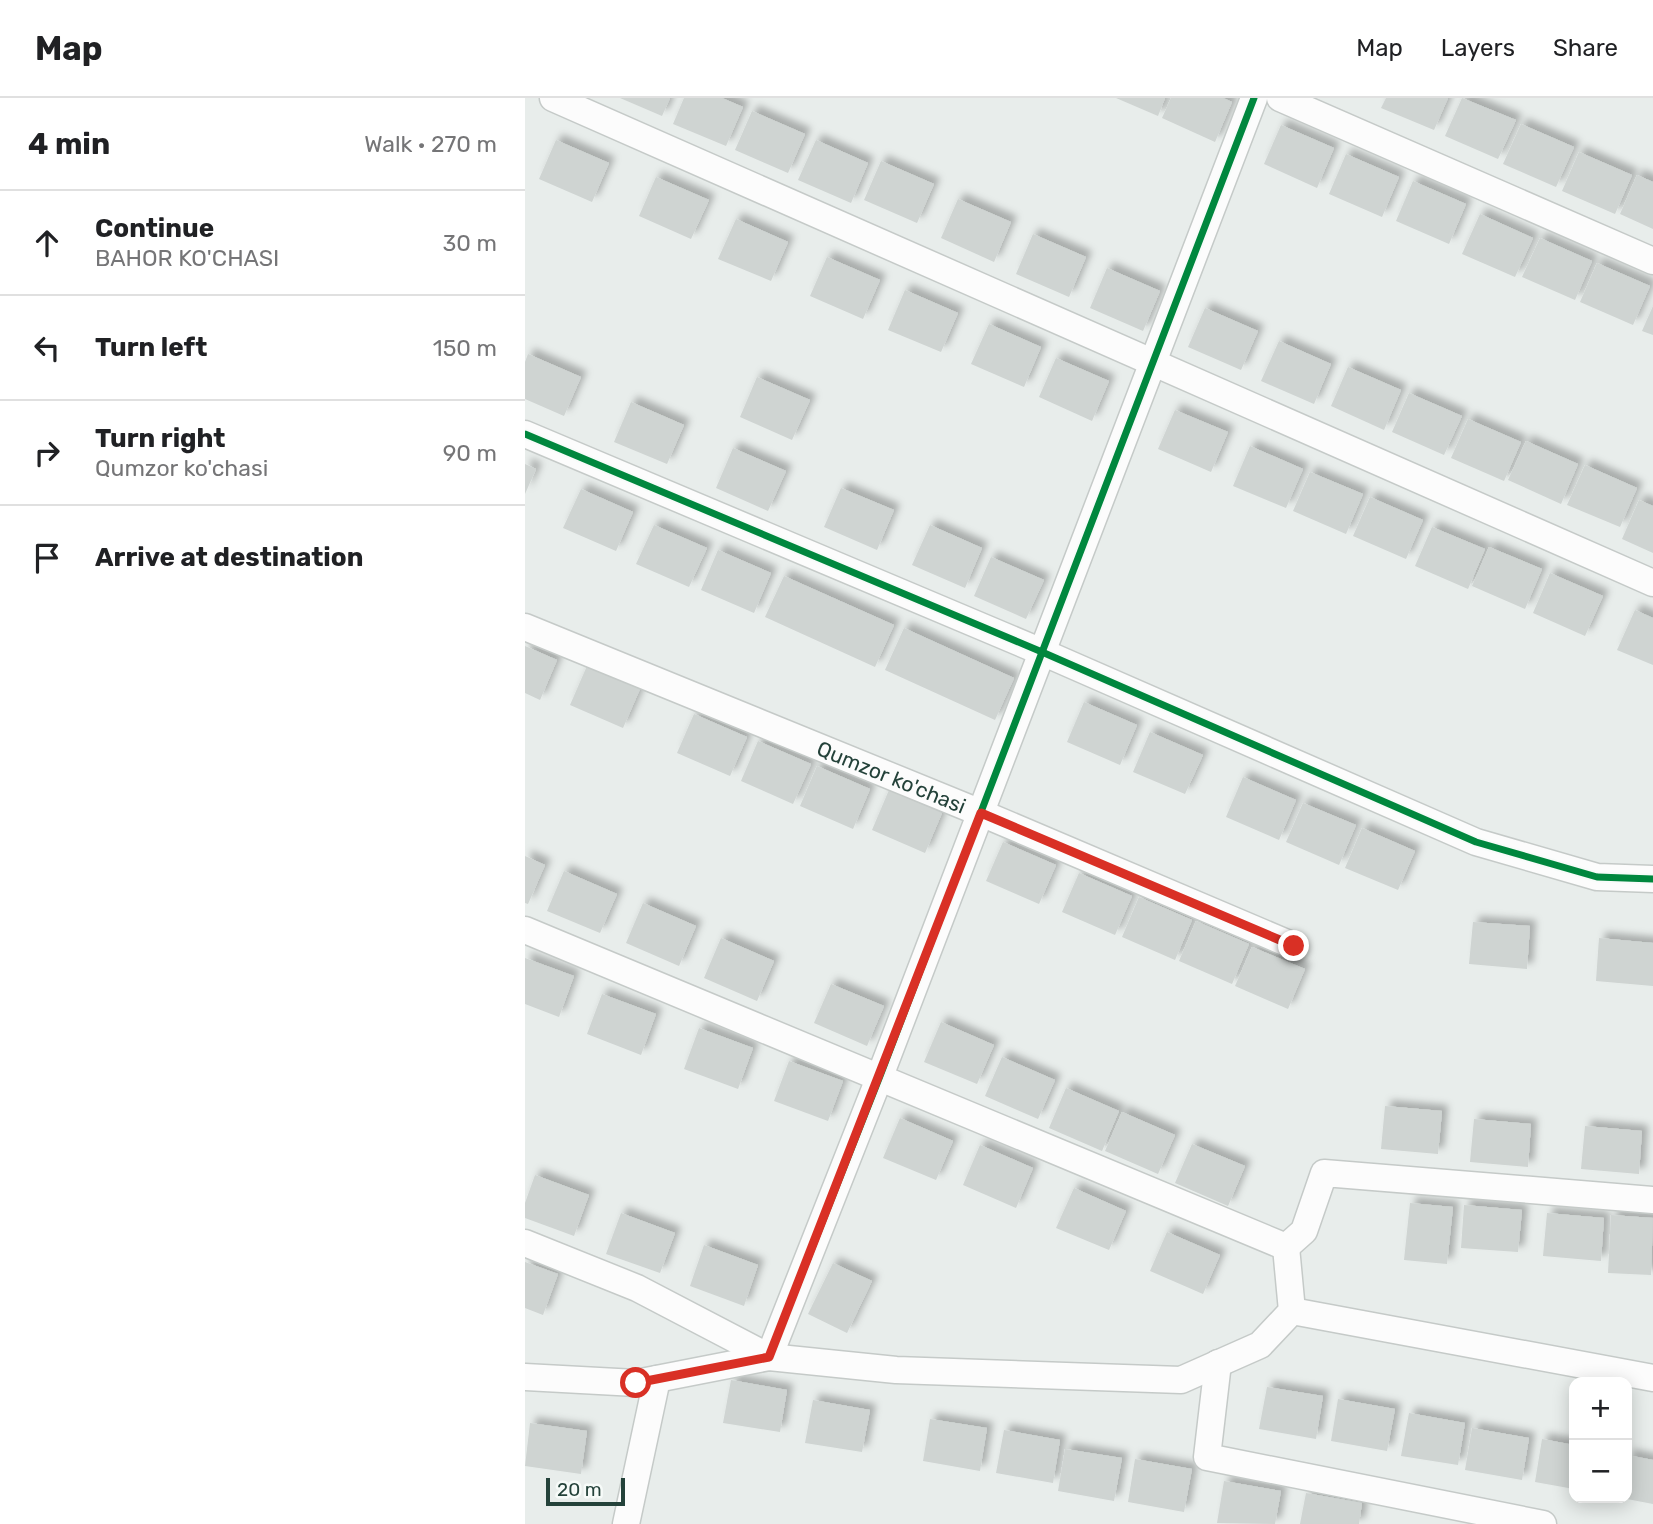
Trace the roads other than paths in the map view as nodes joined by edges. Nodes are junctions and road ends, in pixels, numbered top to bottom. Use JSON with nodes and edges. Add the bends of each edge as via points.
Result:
{"nodes":[{"id":1,"x":553,"y":98,"type":"edge"},
{"id":2,"x":1254,"y":98,"type":"edge"},
{"id":3,"x":1280,"y":98,"type":"edge"},
{"id":4,"x":1653,"y":261,"type":"edge"},
{"id":5,"x":1153,"y":364,"type":"junction"},
{"id":6,"x":525,"y":434,"type":"edge"},
{"id":7,"x":1653,"y":583,"type":"edge"},
{"id":8,"x":525,"y":626,"type":"edge"},
{"id":9,"x":1042,"y":652,"type":"junction"},
{"id":10,"x":981,"y":813,"type":"junction"},
{"id":11,"x":1653,"y":879,"type":"edge"},
{"id":12,"x":525,"y":930,"type":"edge"},
{"id":13,"x":1294,"y":946,"type":"dead end"},
{"id":14,"x":880,"y":1076,"type":"junction"},
{"id":15,"x":1653,"y":1200,"type":"edge"},
{"id":16,"x":525,"y":1243,"type":"edge"},
{"id":17,"x":1286,"y":1247,"type":"junction"},
{"id":18,"x":1292,"y":1311,"type":"junction"},
{"id":19,"x":769,"y":1357,"type":"junction"},
{"id":20,"x":1218,"y":1363,"type":"junction"},
{"id":21,"x":525,"y":1377,"type":"edge"},
{"id":22,"x":1653,"y":1378,"type":"edge"},
{"id":23,"x":657,"y":1379,"type":"junction"},
{"id":24,"x":626,"y":1524,"type":"edge"},
{"id":25,"x":1543,"y":1524,"type":"edge"}],
"edges":[{"from":1,"to":5,"type":"street"},
{"from":2,"to":5,"type":"street"},
{"from":3,"to":4,"type":"street"},
{"from":5,"to":7,"type":"street"},
{"from":5,"to":9,"type":"street"},
{"from":6,"to":9,"type":"street"},
{"from":8,"to":10,"type":"street","name":"Qumzor ko'chasi"},
{"from":9,"to":10,"type":"street"},
{"from":9,"to":11,"type":"street","via":[[1476,842],[1597,877]]},
{"from":10,"to":13,"type":"street","name":"Qumzor ko'chasi"},
{"from":10,"to":14,"type":"street"},
{"from":12,"to":14,"type":"street"},
{"from":14,"to":17,"type":"street"},
{"from":14,"to":19,"type":"street"},
{"from":15,"to":17,"type":"street","via":[[1324,1173],[1304,1231]]},
{"from":16,"to":19,"type":"street","via":[[637,1288]]},
{"from":17,"to":18,"type":"street"},
{"from":18,"to":20,"type":"street","via":[[1259,1345]]},
{"from":18,"to":22,"type":"street"},
{"from":19,"to":20,"type":"street","via":[[896,1370],[1181,1380]]},
{"from":19,"to":23,"type":"street"},
{"from":20,"to":25,"type":"street","via":[[1207,1458]]},
{"from":21,"to":23,"type":"street","via":[[636,1383]]},
{"from":23,"to":24,"type":"street"}]}
